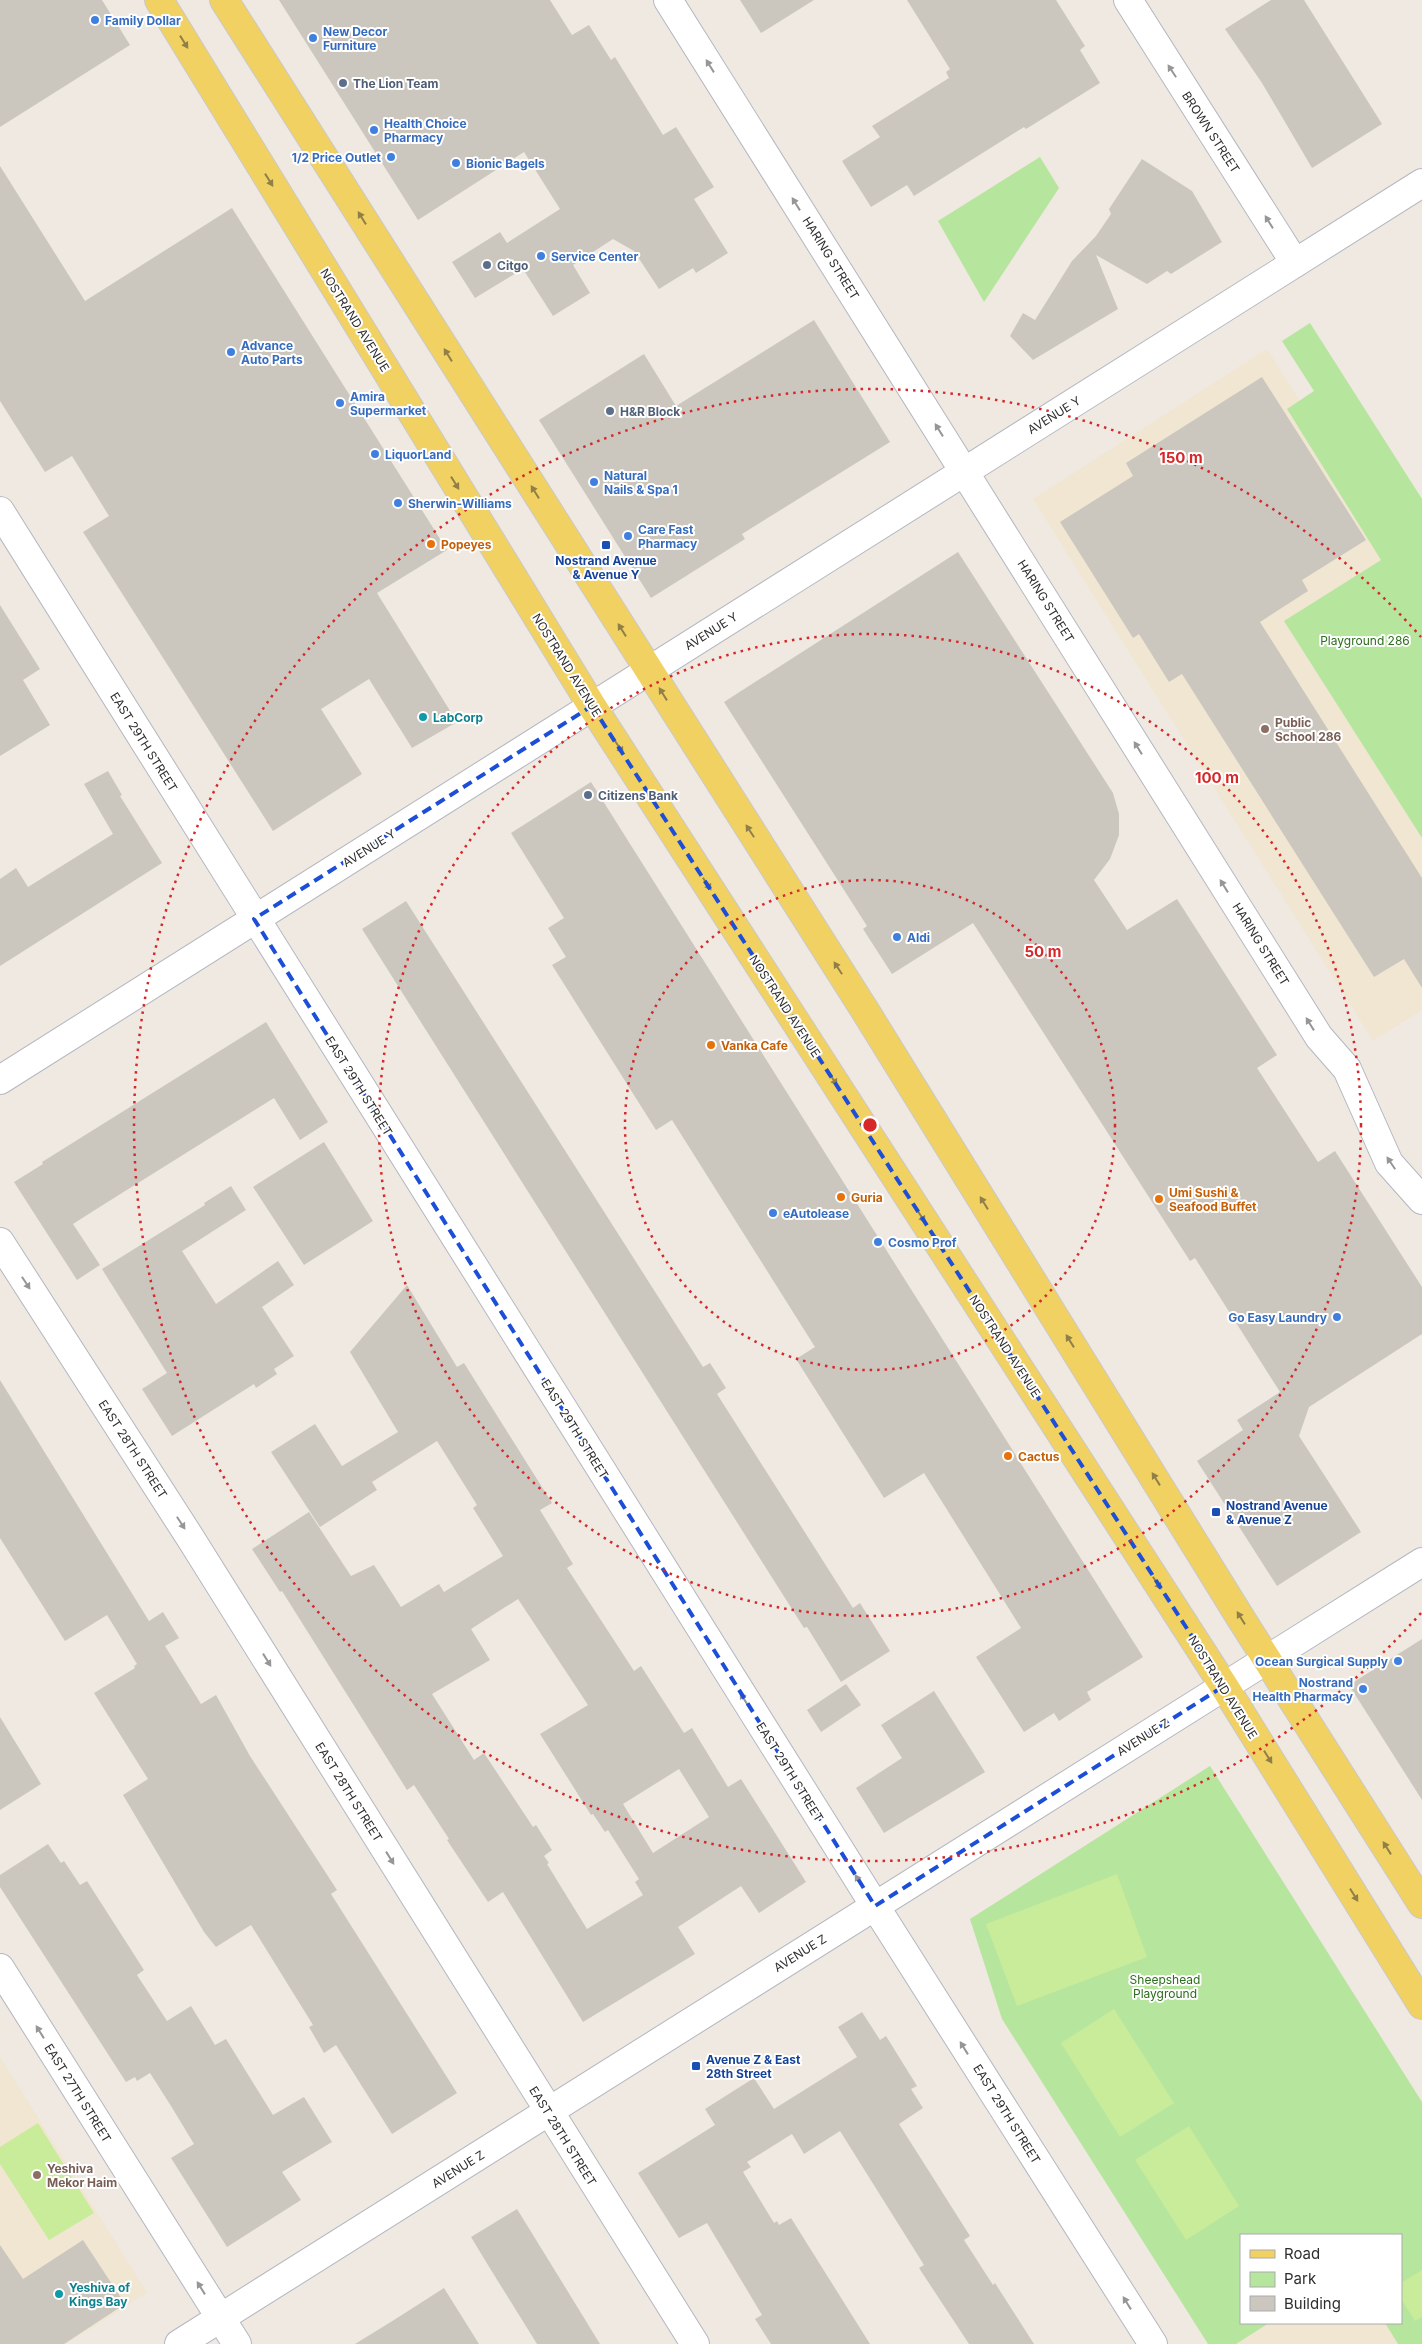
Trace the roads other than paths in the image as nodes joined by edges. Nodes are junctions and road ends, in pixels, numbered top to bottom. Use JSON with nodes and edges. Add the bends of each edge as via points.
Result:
{"nodes":[{"id":1,"x":159,"y":0,"type":"edge"},
{"id":2,"x":224,"y":0,"type":"edge"},
{"id":3,"x":668,"y":0,"type":"edge"},
{"id":4,"x":1128,"y":0,"type":"edge"},
{"id":5,"x":1422,"y":183,"type":"edge"},
{"id":6,"x":1295,"y":263,"type":"junction"},
{"id":7,"x":965,"y":471,"type":"junction"},
{"id":8,"x":0,"y":511,"type":"edge"},
{"id":9,"x":648,"y":671,"type":"junction"},
{"id":10,"x":592,"y":706,"type":"junction"},
{"id":11,"x":254,"y":920,"type":"junction"},
{"id":12,"x":0,"y":1080,"type":"edge"},
{"id":13,"x":1422,"y":1200,"type":"edge"},
{"id":14,"x":0,"y":1242,"type":"edge"},
{"id":15,"x":1422,"y":1562,"type":"edge"},
{"id":16,"x":1267,"y":1659,"type":"junction"},
{"id":17,"x":1224,"y":1686,"type":"junction"},
{"id":18,"x":1422,"y":1904,"type":"edge"},
{"id":19,"x":875,"y":1906,"type":"junction"},
{"id":20,"x":0,"y":1968,"type":"edge"},
{"id":21,"x":1422,"y":2005,"type":"edge"},
{"id":22,"x":548,"y":2111,"type":"junction"},
{"id":23,"x":220,"y":2318,"type":"junction"},
{"id":24,"x":179,"y":2344,"type":"edge"},
{"id":25,"x":236,"y":2344,"type":"edge"},
{"id":26,"x":695,"y":2344,"type":"edge"},
{"id":27,"x":1153,"y":2344,"type":"edge"}],
"edges":[{"from":1,"to":10,"type":"main road","name":"NOSTRAND AVENUE","one_way":true},
{"from":9,"to":2,"type":"main road","one_way":true},
{"from":7,"to":3,"type":"street","name":"HARING STREET","one_way":true},
{"from":6,"to":4,"type":"street","name":"BROWN STREET","one_way":true},
{"from":5,"to":6,"type":"street","name":"AVENUE Y"},
{"from":6,"to":7,"type":"street","name":"AVENUE Y"},
{"from":7,"to":9,"type":"street","name":"AVENUE Y"},
{"from":13,"to":7,"type":"street","name":"HARING STREET","one_way":true,"via":[[1389,1163],[1347,1069],[1319,1037]]},
{"from":8,"to":11,"type":"street","name":"EAST 29TH STREET"},
{"from":9,"to":10,"type":"street","name":"AVENUE Y"},
{"from":16,"to":9,"type":"main road","one_way":true,"via":[[864,1009]]},
{"from":10,"to":11,"type":"street","name":"AVENUE Y"},
{"from":10,"to":17,"type":"main road","name":"NOSTRAND AVENUE","one_way":true},
{"from":11,"to":12,"type":"street","name":"AVENUE Y"},
{"from":19,"to":11,"type":"street","name":"EAST 29TH STREET","one_way":true},
{"from":14,"to":22,"type":"street","name":"EAST 28TH STREET","one_way":true,"via":[[191,1539]]},
{"from":15,"to":16,"type":"street","name":"AVENUE Z"},
{"from":16,"to":17,"type":"street","name":"AVENUE Z"},
{"from":18,"to":16,"type":"main road","one_way":true},
{"from":17,"to":19,"type":"street","name":"AVENUE Z"},
{"from":17,"to":21,"type":"main road","name":"NOSTRAND AVENUE","one_way":true},
{"from":19,"to":22,"type":"street","name":"AVENUE Z"},
{"from":27,"to":19,"type":"street","name":"EAST 29TH STREET","one_way":true},
{"from":23,"to":20,"type":"street","name":"EAST 27TH STREET","one_way":true},
{"from":22,"to":23,"type":"street","name":"AVENUE Z"},
{"from":22,"to":26,"type":"street","name":"EAST 28TH STREET"},
{"from":23,"to":24,"type":"street","name":"AVENUE Z"},
{"from":23,"to":25,"type":"street","name":"EAST 27TH STREET"}]}
